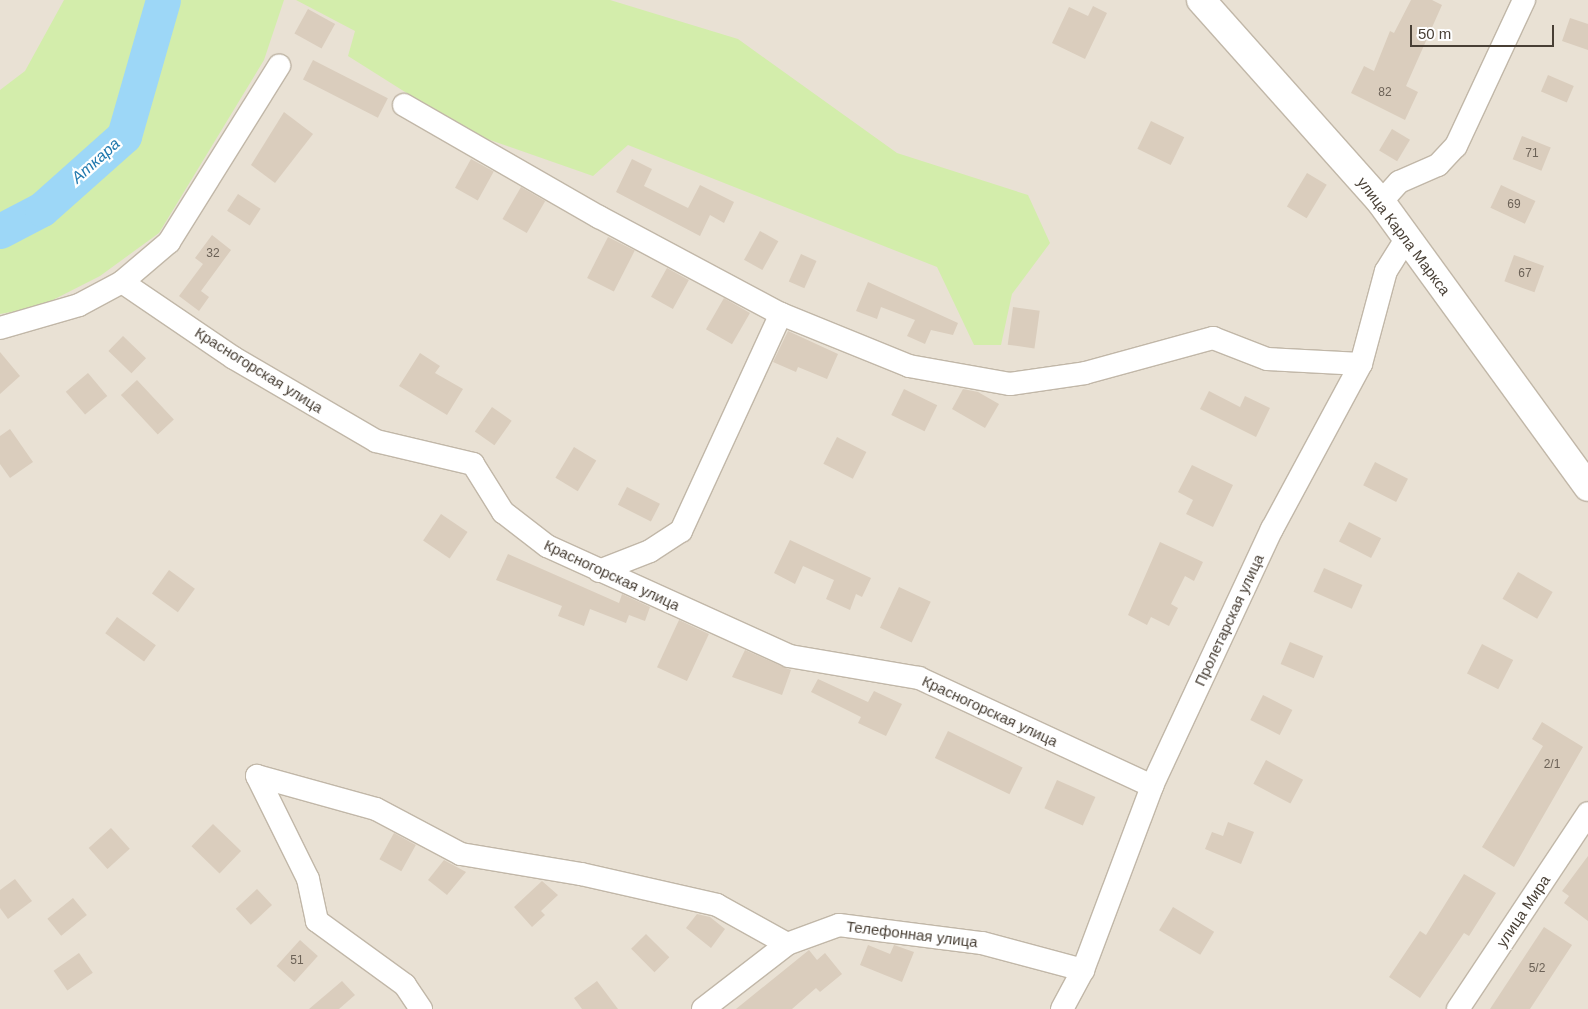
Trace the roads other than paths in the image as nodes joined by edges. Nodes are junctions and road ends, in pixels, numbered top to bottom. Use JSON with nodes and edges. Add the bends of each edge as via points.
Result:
{"nodes":[{"id":1,"x":1200,"y":0,"type":"edge"},
{"id":2,"x":1524,"y":0,"type":"edge"},
{"id":3,"x":279,"y":66,"type":"dead end"},
{"id":4,"x":404,"y":105,"type":"dead end"},
{"id":5,"x":1381,"y":202,"type":"junction"},
{"id":6,"x":1407,"y":237,"type":"junction"},
{"id":7,"x":122,"y":282,"type":"junction"},
{"id":8,"x":781,"y":314,"type":"junction"},
{"id":9,"x":0,"y":328,"type":"edge"},
{"id":10,"x":1362,"y":364,"type":"junction"},
{"id":11,"x":1588,"y":487,"type":"edge"},
{"id":12,"x":599,"y":571,"type":"junction"},
{"id":13,"x":1152,"y":786,"type":"junction"},
{"id":14,"x":1588,"y":813,"type":"edge"},
{"id":15,"x":787,"y":944,"type":"junction"},
{"id":16,"x":1083,"y":970,"type":"junction"},
{"id":17,"x":421,"y":1009,"type":"edge"},
{"id":18,"x":703,"y":1009,"type":"edge"},
{"id":19,"x":1062,"y":1009,"type":"edge"},
{"id":20,"x":1458,"y":1009,"type":"edge"}],
"edges":[{"from":1,"to":5,"type":"street","name":"улица Карла Маркса"},
{"from":2,"to":5,"type":"street","via":[[1456,146],[1438,165],[1399,182]]},
{"from":3,"to":7,"type":"street","via":[[169,242]]},
{"from":4,"to":8,"type":"street","via":[[599,217]]},
{"from":5,"to":6,"type":"street","name":"улица Карла Маркса"},
{"from":6,"to":10,"type":"street","name":"Пролетарская улица","via":[[1386,271]]},
{"from":6,"to":11,"type":"street","name":"улица Карла Маркса"},
{"from":7,"to":9,"type":"street","via":[[78,305]]},
{"from":7,"to":12,"type":"street","name":"Красногорская улица","via":[[234,358],[376,441],[473,464],[503,512],[547,546]]},
{"from":8,"to":10,"type":"street","via":[[909,366],[1010,384],[1085,373],[1213,338],[1267,359]]},
{"from":8,"to":12,"type":"street","via":[[681,531],[650,551]]},
{"from":10,"to":13,"type":"street","name":"Пролетарская улица","via":[[1272,529]]},
{"from":12,"to":13,"type":"street","name":"Красногорская улица","via":[[788,656],[919,678]]},
{"from":13,"to":16,"type":"street","name":"Пролетарская улица"},
{"from":14,"to":20,"type":"street","name":"улица Мира"},
{"from":15,"to":16,"type":"street","name":"Телефонная улица","via":[[839,925],[982,943]]},
{"from":15,"to":17,"type":"street","via":[[717,905],[581,874],[461,854],[376,809],[257,776],[308,879],[317,921],[405,985]]},
{"from":15,"to":18,"type":"street","name":"Телефонная улица"},
{"from":16,"to":19,"type":"street","name":"Пролетарская улица"}]}
